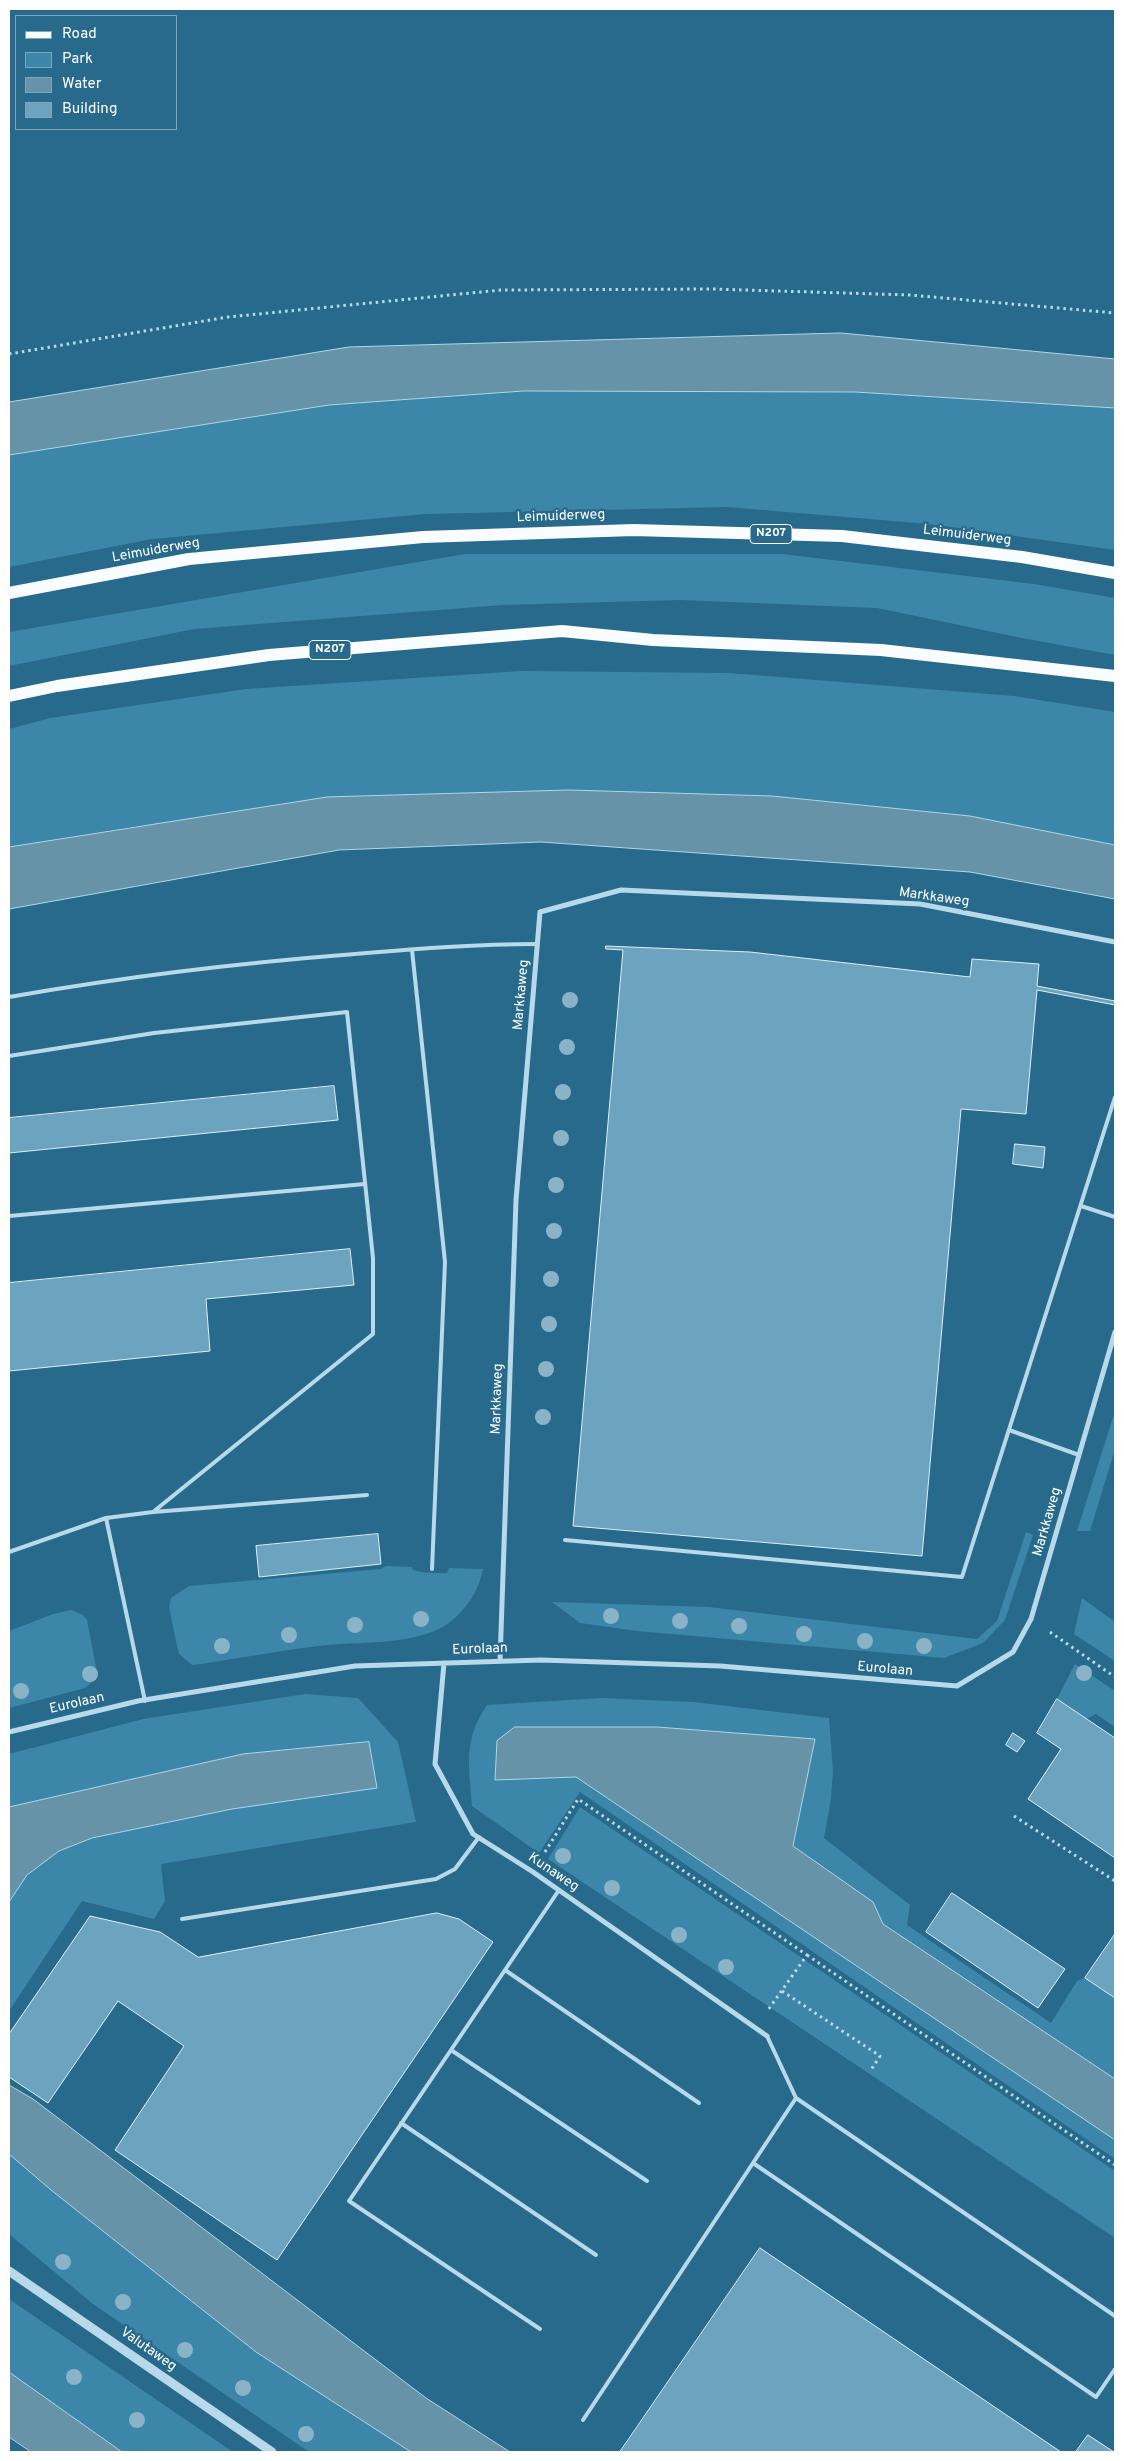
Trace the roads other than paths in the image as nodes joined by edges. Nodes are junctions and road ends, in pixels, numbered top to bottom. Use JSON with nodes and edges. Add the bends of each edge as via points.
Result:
{"nodes":[{"id":1,"x":1115,"y":573,"type":"edge"},
{"id":2,"x":9,"y":593,"type":"edge"},
{"id":3,"x":1115,"y":676,"type":"edge"},
{"id":4,"x":9,"y":696,"type":"edge"},
{"id":5,"x":1115,"y":942,"type":"edge"},
{"id":6,"x":537,"y":944,"type":"junction"},
{"id":7,"x":412,"y":950,"type":"junction"},
{"id":8,"x":9,"y":998,"type":"edge"},
{"id":9,"x":9,"y":1056,"type":"edge"},
{"id":10,"x":1115,"y":1097,"type":"edge"},
{"id":11,"x":365,"y":1184,"type":"junction"},
{"id":12,"x":1081,"y":1206,"type":"junction"},
{"id":13,"x":9,"y":1216,"type":"edge"},
{"id":14,"x":1115,"y":1217,"type":"edge"},
{"id":15,"x":1115,"y":1332,"type":"edge"},
{"id":16,"x":1009,"y":1430,"type":"junction"},
{"id":17,"x":1079,"y":1455,"type":"junction"},
{"id":18,"x":367,"y":1495,"type":"dead end"},
{"id":19,"x":153,"y":1512,"type":"junction"},
{"id":20,"x":106,"y":1518,"type":"junction"},
{"id":21,"x":565,"y":1540,"type":"dead end"},
{"id":22,"x":9,"y":1552,"type":"edge"},
{"id":23,"x":432,"y":1568,"type":"dead end"},
{"id":24,"x":500,"y":1661,"type":"junction"},
{"id":25,"x":444,"y":1663,"type":"junction"},
{"id":26,"x":957,"y":1686,"type":"joint"},
{"id":27,"x":145,"y":1700,"type":"junction"},
{"id":28,"x":9,"y":1732,"type":"edge"},
{"id":29,"x":479,"y":1837,"type":"junction"},
{"id":30,"x":559,"y":1890,"type":"junction"},
{"id":31,"x":182,"y":1919,"type":"dead end"},
{"id":32,"x":505,"y":1970,"type":"junction"},
{"id":33,"x":767,"y":2036,"type":"joint"},
{"id":34,"x":451,"y":2050,"type":"junction"},
{"id":35,"x":796,"y":2098,"type":"junction"},
{"id":36,"x":698,"y":2103,"type":"dead end"},
{"id":37,"x":401,"y":2124,"type":"junction"},
{"id":38,"x":753,"y":2163,"type":"junction"},
{"id":39,"x":647,"y":2181,"type":"dead end"},
{"id":40,"x":596,"y":2255,"type":"dead end"},
{"id":41,"x":9,"y":2271,"type":"edge"},
{"id":42,"x":1115,"y":2316,"type":"edge"},
{"id":43,"x":540,"y":2328,"type":"dead end"},
{"id":44,"x":1115,"y":2368,"type":"edge"},
{"id":45,"x":583,"y":2420,"type":"dead end"},
{"id":46,"x":272,"y":2452,"type":"edge"}],
"edges":[{"from":1,"to":2,"type":"main road","name":"Leimuiderweg","number":"N207","via":[[1022,557],[842,536],[634,530],[423,537],[198,558]]},
{"from":3,"to":4,"type":"main road","number":"N207","via":[[881,650],[653,640],[562,631],[269,655]]},
{"from":5,"to":6,"type":"street","name":"Markkaweg","via":[[920,904],[621,890],[540,912]]},
{"from":6,"to":7,"type":"lane","via":[[478,944]]},
{"from":6,"to":24,"type":"street","name":"Markkaweg","via":[[516,1200]]},
{"from":7,"to":8,"type":"lane","via":[[175,972]]},
{"from":7,"to":23,"type":"lane","via":[[445,1262]]},
{"from":9,"to":11,"type":"lane","via":[[154,1033],[347,1012]]},
{"from":10,"to":12,"type":"lane"},
{"from":11,"to":13,"type":"lane"},
{"from":11,"to":19,"type":"lane","via":[[373,1258],[372,1334]]},
{"from":12,"to":14,"type":"lane"},
{"from":12,"to":16,"type":"lane"},
{"from":15,"to":17,"type":"street","name":"Markkaweg"},
{"from":16,"to":17,"type":"lane"},
{"from":16,"to":21,"type":"lane","via":[[962,1577]]},
{"from":17,"to":26,"type":"street","name":"Markkaweg","via":[[1031,1619],[1013,1652]]},
{"from":18,"to":19,"type":"lane"},
{"from":19,"to":20,"type":"lane"},
{"from":20,"to":22,"type":"lane"},
{"from":20,"to":27,"type":"lane"},
{"from":24,"to":25,"type":"street","name":"Eurolaan"},
{"from":24,"to":26,"type":"street","name":"Eurolaan","via":[[720,1666]]},
{"from":25,"to":27,"type":"street","name":"Eurolaan","via":[[355,1666]]},
{"from":25,"to":29,"type":"street","name":"Kunaweg","via":[[435,1764],[473,1834]]},
{"from":27,"to":28,"type":"street","name":"Eurolaan"},
{"from":29,"to":30,"type":"street","name":"Kunaweg"},
{"from":29,"to":31,"type":"lane","via":[[456,1870],[436,1879]]},
{"from":30,"to":32,"type":"lane"},
{"from":30,"to":33,"type":"street","name":"Kunaweg"},
{"from":32,"to":34,"type":"lane"},
{"from":32,"to":36,"type":"lane"},
{"from":33,"to":35,"type":"lane"},
{"from":34,"to":37,"type":"lane"},
{"from":34,"to":39,"type":"lane"},
{"from":35,"to":38,"type":"lane"},
{"from":35,"to":42,"type":"lane"},
{"from":37,"to":40,"type":"lane"},
{"from":37,"to":43,"type":"lane","via":[[350,2201]]},
{"from":38,"to":44,"type":"lane","via":[[1096,2397]]},
{"from":38,"to":45,"type":"lane"},
{"from":41,"to":46,"type":"street","name":"Valutaweg"}]}
